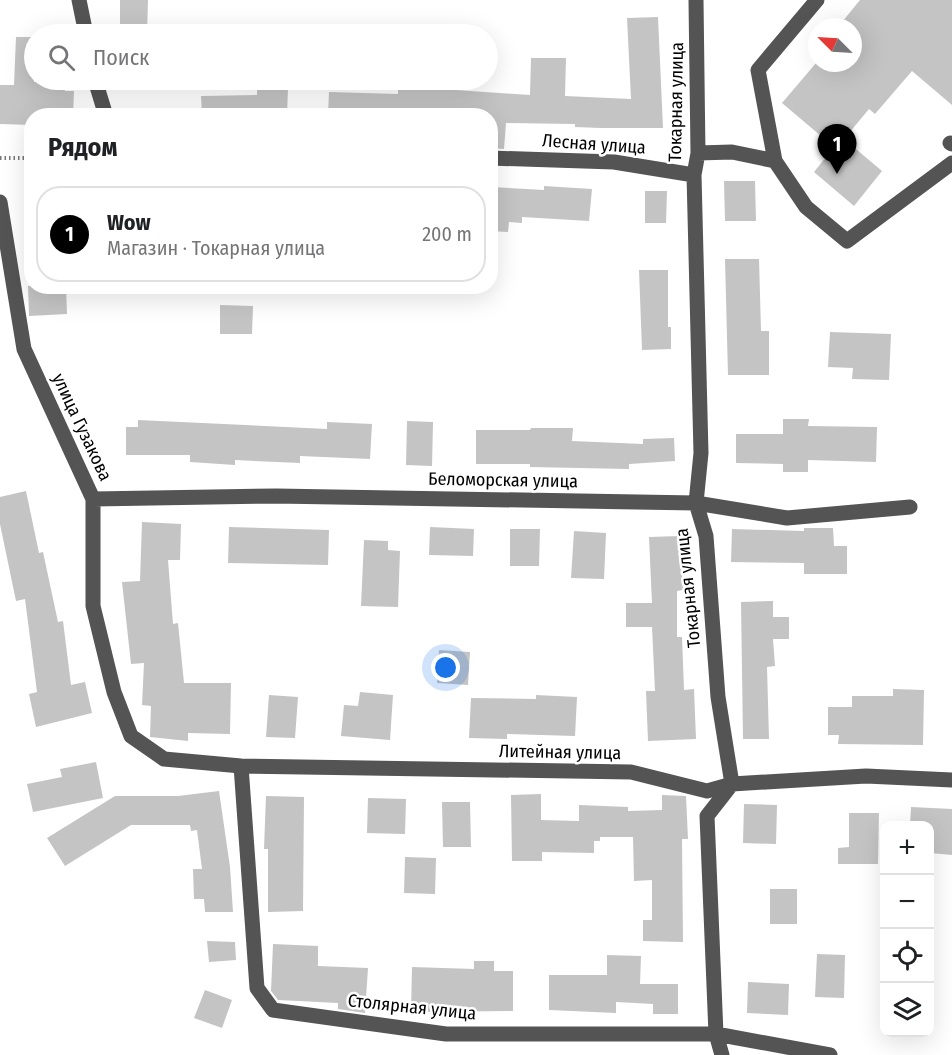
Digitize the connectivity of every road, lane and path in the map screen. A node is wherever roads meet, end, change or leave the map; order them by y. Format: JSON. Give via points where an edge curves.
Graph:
{"nodes":[{"id":1,"x":79,"y":0,"type":"edge"},
{"id":2,"x":696,"y":0,"type":"edge"},
{"id":3,"x":817,"y":0,"type":"edge"},
{"id":4,"x":84,"y":24,"type":"edge"},
{"id":5,"x":98,"y":90,"type":"edge"},
{"id":6,"x":104,"y":108,"type":"edge"},
{"id":7,"x":698,"y":153,"type":"junction"},
{"id":8,"x":0,"y":158,"type":"edge"},
{"id":9,"x":24,"y":158,"type":"edge"},
{"id":10,"x":498,"y":158,"type":"edge"},
{"id":11,"x":775,"y":161,"type":"junction"},
{"id":12,"x":952,"y":163,"type":"edge"},
{"id":13,"x":694,"y":175,"type":"junction"},
{"id":14,"x":0,"y":202,"type":"edge"},
{"id":15,"x":5,"y":273,"type":"edge"},
{"id":16,"x":93,"y":499,"type":"junction"},
{"id":17,"x":696,"y":502,"type":"junction"},
{"id":18,"x":910,"y":507,"type":"dead end"},
{"id":19,"x":164,"y":759,"type":"joint"},
{"id":20,"x":241,"y":766,"type":"junction"},
{"id":21,"x":952,"y":780,"type":"edge"},
{"id":22,"x":732,"y":784,"type":"junction"},
{"id":23,"x":716,"y":1034,"type":"junction"},
{"id":24,"x":722,"y":1055,"type":"edge"},
{"id":25,"x":830,"y":1055,"type":"edge"}],
"edges":[{"from":1,"to":4,"type":"street"},
{"from":2,"to":7,"type":"street","name":"Токарная улица"},
{"from":3,"to":11,"type":"street","via":[[758,70]]},
{"from":5,"to":6,"type":"street"},
{"from":7,"to":11,"type":"street","via":[[732,152]]},
{"from":7,"to":13,"type":"street","name":"Токарная улица"},
{"from":8,"to":9,"type":"path"},
{"from":10,"to":13,"type":"street","name":"Лесная улица","via":[[614,162]]},
{"from":11,"to":12,"type":"street","via":[[806,207],[847,241]]},
{"from":13,"to":17,"type":"street","name":"Токарная улица","via":[[700,453]]},
{"from":14,"to":15,"type":"street","name":"улица Гузакова"},
{"from":15,"to":16,"type":"street","name":"улица Гузакова","via":[[24,349]]},
{"from":16,"to":17,"type":"street","name":"Беломорская улица","via":[[276,496]]},
{"from":16,"to":19,"type":"street","name":"улица Гузакова","via":[[93,606],[114,692],[130,736]]},
{"from":17,"to":18,"type":"street","name":"Беломорская улица","via":[[787,518]]},
{"from":17,"to":22,"type":"street","name":"Токарная улица","via":[[706,536],[718,697]]},
{"from":19,"to":20,"type":"street","name":"Литейная улица"},
{"from":20,"to":22,"type":"street","name":"Литейная улица","via":[[632,772],[707,791]]},
{"from":20,"to":23,"type":"street","name":"Столярная улица","via":[[257,988],[273,1010],[446,1035]]},
{"from":21,"to":22,"type":"street","name":"Литейная улица","via":[[866,776]]},
{"from":22,"to":23,"type":"street","via":[[707,816]]},
{"from":23,"to":24,"type":"street"},
{"from":23,"to":25,"type":"street","name":"Столярная улица"}]}
